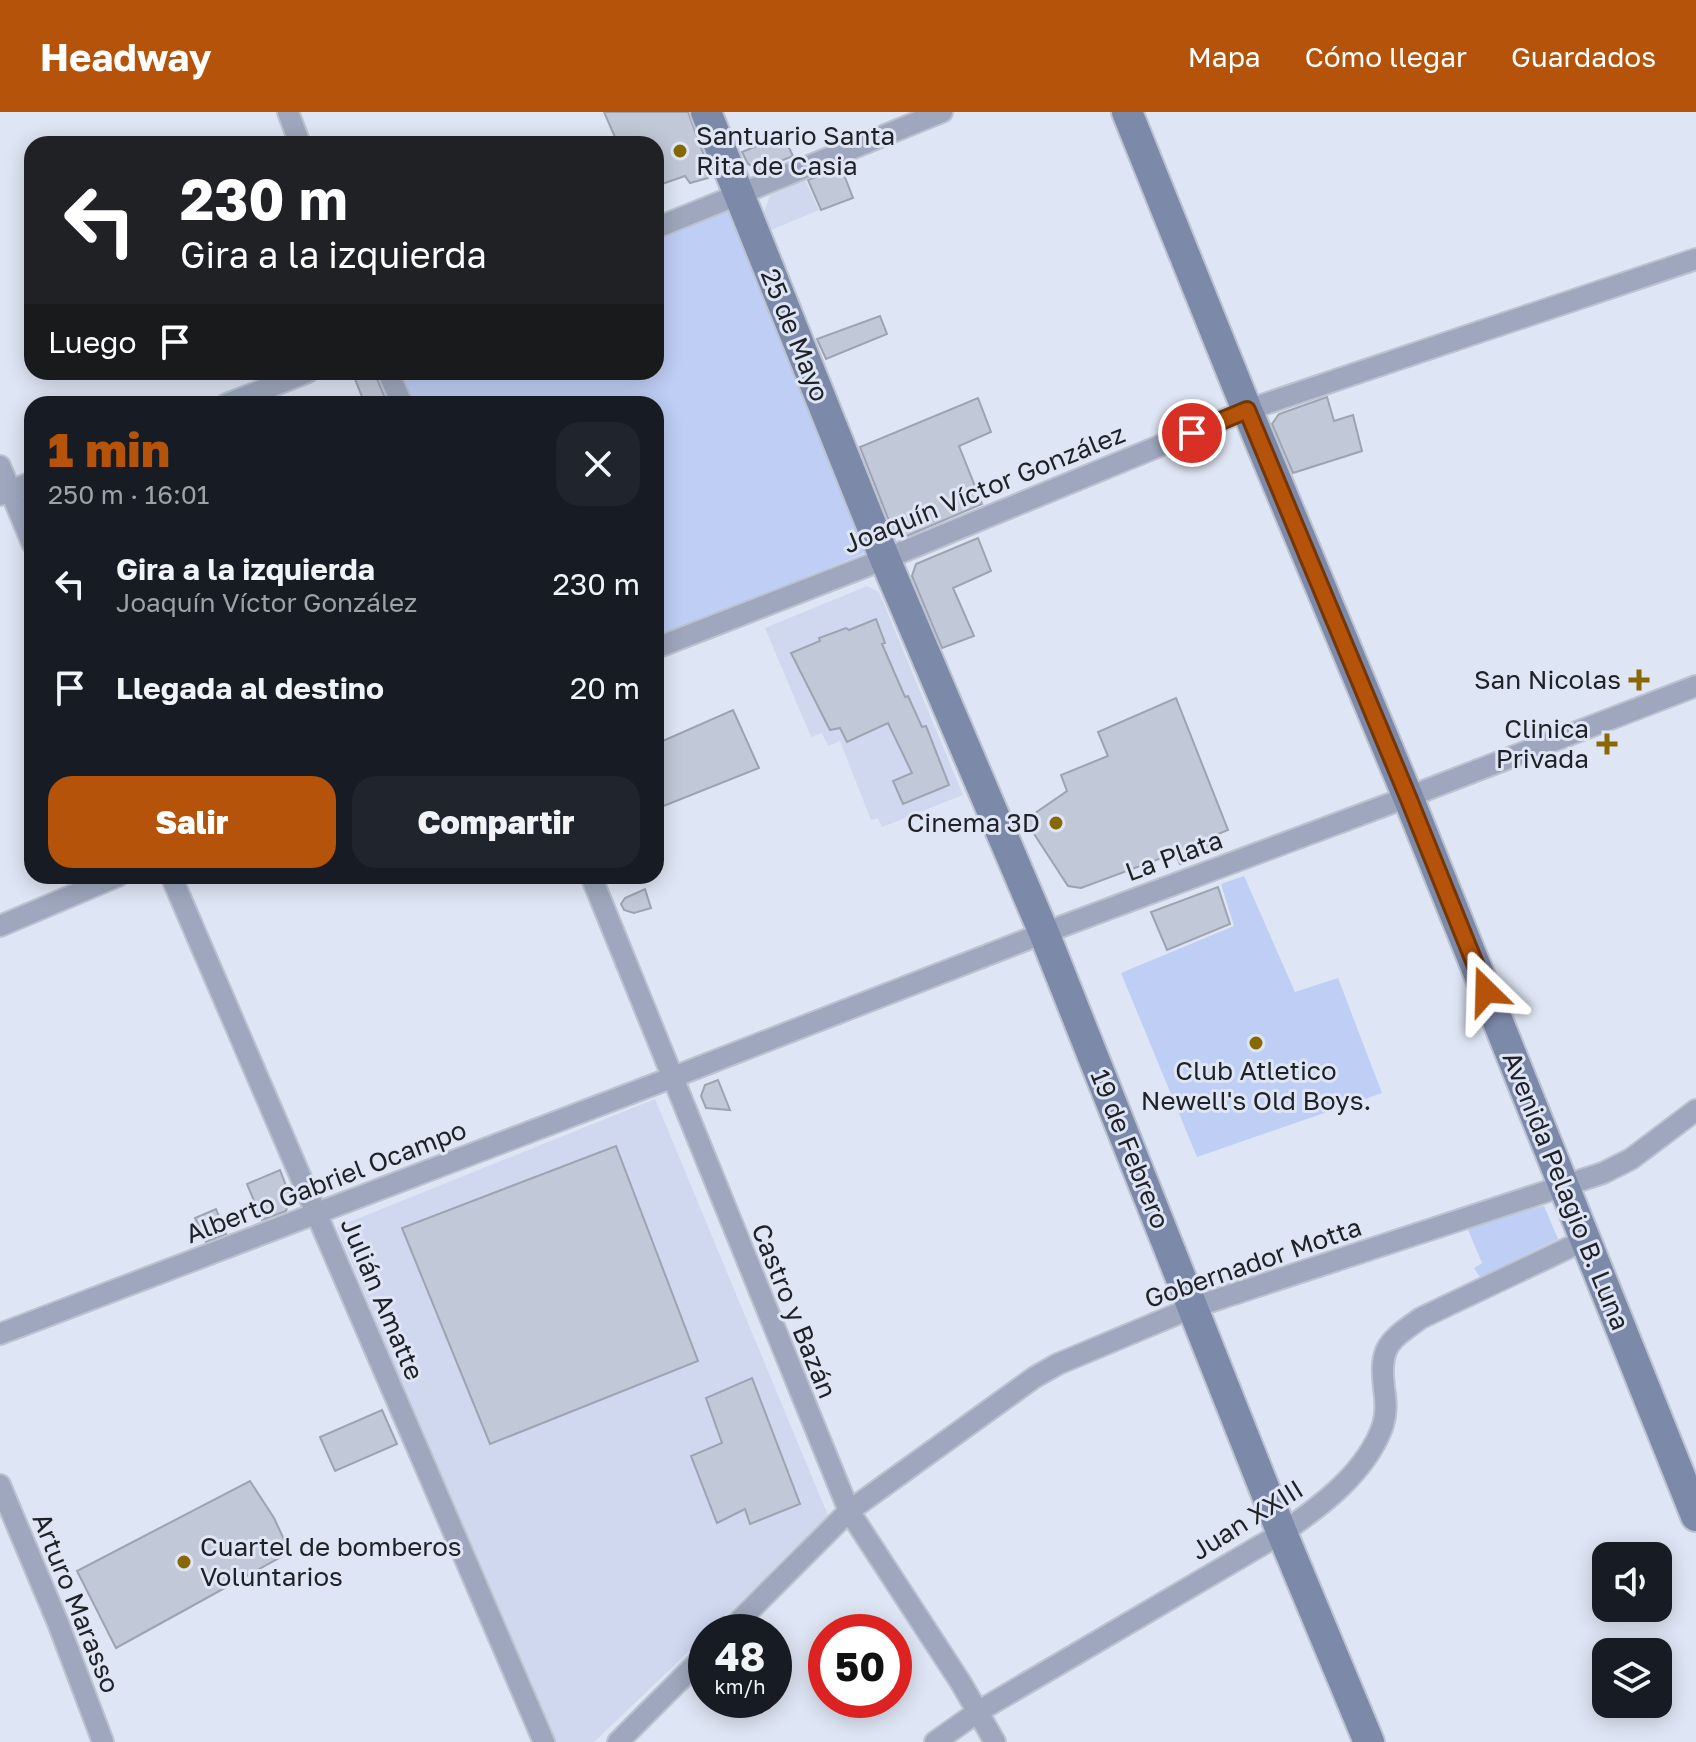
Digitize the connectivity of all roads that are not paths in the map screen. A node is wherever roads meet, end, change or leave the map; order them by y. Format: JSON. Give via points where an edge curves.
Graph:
{"nodes":[{"id":1,"x":288,"y":112,"type":"edge"},
{"id":2,"x":706,"y":112,"type":"edge"},
{"id":3,"x":942,"y":112,"type":"edge"},
{"id":4,"x":1127,"y":112,"type":"edge"},
{"id":5,"x":297,"y":136,"type":"edge"},
{"id":6,"x":738,"y":193,"type":"junction"},
{"id":7,"x":664,"y":225,"type":"edge"},
{"id":8,"x":1696,"y":259,"type":"edge"},
{"id":9,"x":288,"y":380,"type":"edge"},
{"id":10,"x":247,"y":396,"type":"edge"},
{"id":11,"x":1247,"y":410,"type":"junction"},
{"id":12,"x":0,"y":466,"type":"edge"},
{"id":13,"x":24,"y":485,"type":"edge"},
{"id":14,"x":5,"y":493,"type":"edge"},
{"id":15,"x":24,"y":528,"type":"edge"},
{"id":16,"x":885,"y":559,"type":"junction"},
{"id":17,"x":664,"y":645,"type":"edge"},
{"id":18,"x":1696,"y":686,"type":"edge"},
{"id":19,"x":1408,"y":797,"type":"junction"},
{"id":20,"x":99,"y":884,"type":"edge"},
{"id":21,"x":174,"y":884,"type":"edge"},
{"id":22,"x":594,"y":884,"type":"edge"},
{"id":23,"x":0,"y":926,"type":"edge"},
{"id":24,"x":1044,"y":933,"type":"junction"},
{"id":25,"x":671,"y":1078,"type":"junction"},
{"id":26,"x":1696,"y":1110,"type":"edge"},
{"id":27,"x":1564,"y":1186,"type":"junction"},
{"id":28,"x":317,"y":1213,"type":"junction"},
{"id":29,"x":1585,"y":1240,"type":"junction"},
{"id":30,"x":1194,"y":1307,"type":"junction"},
{"id":31,"x":0,"y":1334,"type":"edge"},
{"id":32,"x":0,"y":1485,"type":"edge"},
{"id":33,"x":849,"y":1511,"type":"junction"},
{"id":34,"x":1696,"y":1516,"type":"edge"},
{"id":35,"x":1282,"y":1533,"type":"junction"},
{"id":36,"x":746,"y":1614,"type":"edge"},
{"id":37,"x":688,"y":1672,"type":"edge"},
{"id":38,"x":979,"y":1711,"type":"junction"},
{"id":39,"x":103,"y":1742,"type":"edge"},
{"id":40,"x":544,"y":1742,"type":"edge"},
{"id":41,"x":618,"y":1742,"type":"edge"},
{"id":42,"x":935,"y":1742,"type":"edge"},
{"id":43,"x":995,"y":1742,"type":"edge"},
{"id":44,"x":1369,"y":1742,"type":"edge"}],
"edges":[{"from":1,"to":5,"type":"street"},
{"from":2,"to":6,"type":"main road","name":"25 de Mayo"},
{"from":3,"to":6,"type":"street"},
{"from":4,"to":11,"type":"main road","name":"Avenida Pelagio B. Luna"},
{"from":6,"to":7,"type":"street"},
{"from":6,"to":16,"type":"main road","name":"25 de Mayo"},
{"from":8,"to":11,"type":"street","name":"Joaquín Víctor González"},
{"from":9,"to":10,"type":"street"},
{"from":11,"to":16,"type":"street","name":"Joaquín Víctor González"},
{"from":11,"to":19,"type":"main road","name":"Avenida Pelagio B. Luna"},
{"from":12,"to":14,"type":"street"},
{"from":13,"to":14,"type":"street"},
{"from":14,"to":15,"type":"street"},
{"from":16,"to":17,"type":"street","name":"Joaquín Víctor González"},
{"from":16,"to":24,"type":"main road","name":"19 de Febrero"},
{"from":18,"to":19,"type":"street","name":"La Plata"},
{"from":19,"to":24,"type":"street","name":"La Plata"},
{"from":19,"to":27,"type":"main road","name":"Avenida Pelagio B. Luna"},
{"from":20,"to":23,"type":"street"},
{"from":21,"to":28,"type":"street","name":"Julián Amatte"},
{"from":22,"to":25,"type":"street","name":"Castro y Bazán"},
{"from":24,"to":25,"type":"street","name":"La Plata"},
{"from":24,"to":30,"type":"main road","name":"19 de Febrero"},
{"from":25,"to":28,"type":"street","name":"Alberto Gabriel Ocampo"},
{"from":25,"to":33,"type":"street","name":"Castro y Bazán"},
{"from":26,"to":27,"type":"street","name":"Gobernador Motta","via":[[1631,1159]]},
{"from":27,"to":29,"type":"main road","name":"Avenida Pelagio B. Luna"},
{"from":27,"to":30,"type":"street","name":"Gobernador Motta"},
{"from":28,"to":31,"type":"street","name":"Alberto Gabriel Ocampo"},
{"from":28,"to":40,"type":"street","name":"Julián Amatte"},
{"from":29,"to":34,"type":"main road","name":"Avenida Pelagio B. Luna"},
{"from":29,"to":35,"type":"street","name":"Juan XXIII","via":[[1421,1318],[1389,1344],[1381,1361],[1386,1407],[1377,1439],[1318,1508]]},
{"from":30,"to":33,"type":"street","name":"Gobernador Motta","via":[[1035,1377]]},
{"from":30,"to":35,"type":"main road","name":"19 de Febrero"},
{"from":32,"to":39,"type":"street","name":"Arturo Marasso"},
{"from":33,"to":36,"type":"street","name":"Gobernador Motta"},
{"from":33,"to":38,"type":"street","name":"Castro y Bazán"},
{"from":35,"to":38,"type":"street","name":"Juan XXIII"},
{"from":35,"to":44,"type":"main road","name":"19 de Febrero"},
{"from":37,"to":41,"type":"street"},
{"from":38,"to":42,"type":"street","name":"Juan XXIII"},
{"from":38,"to":43,"type":"street","name":"Castro y Bazán"}]}
